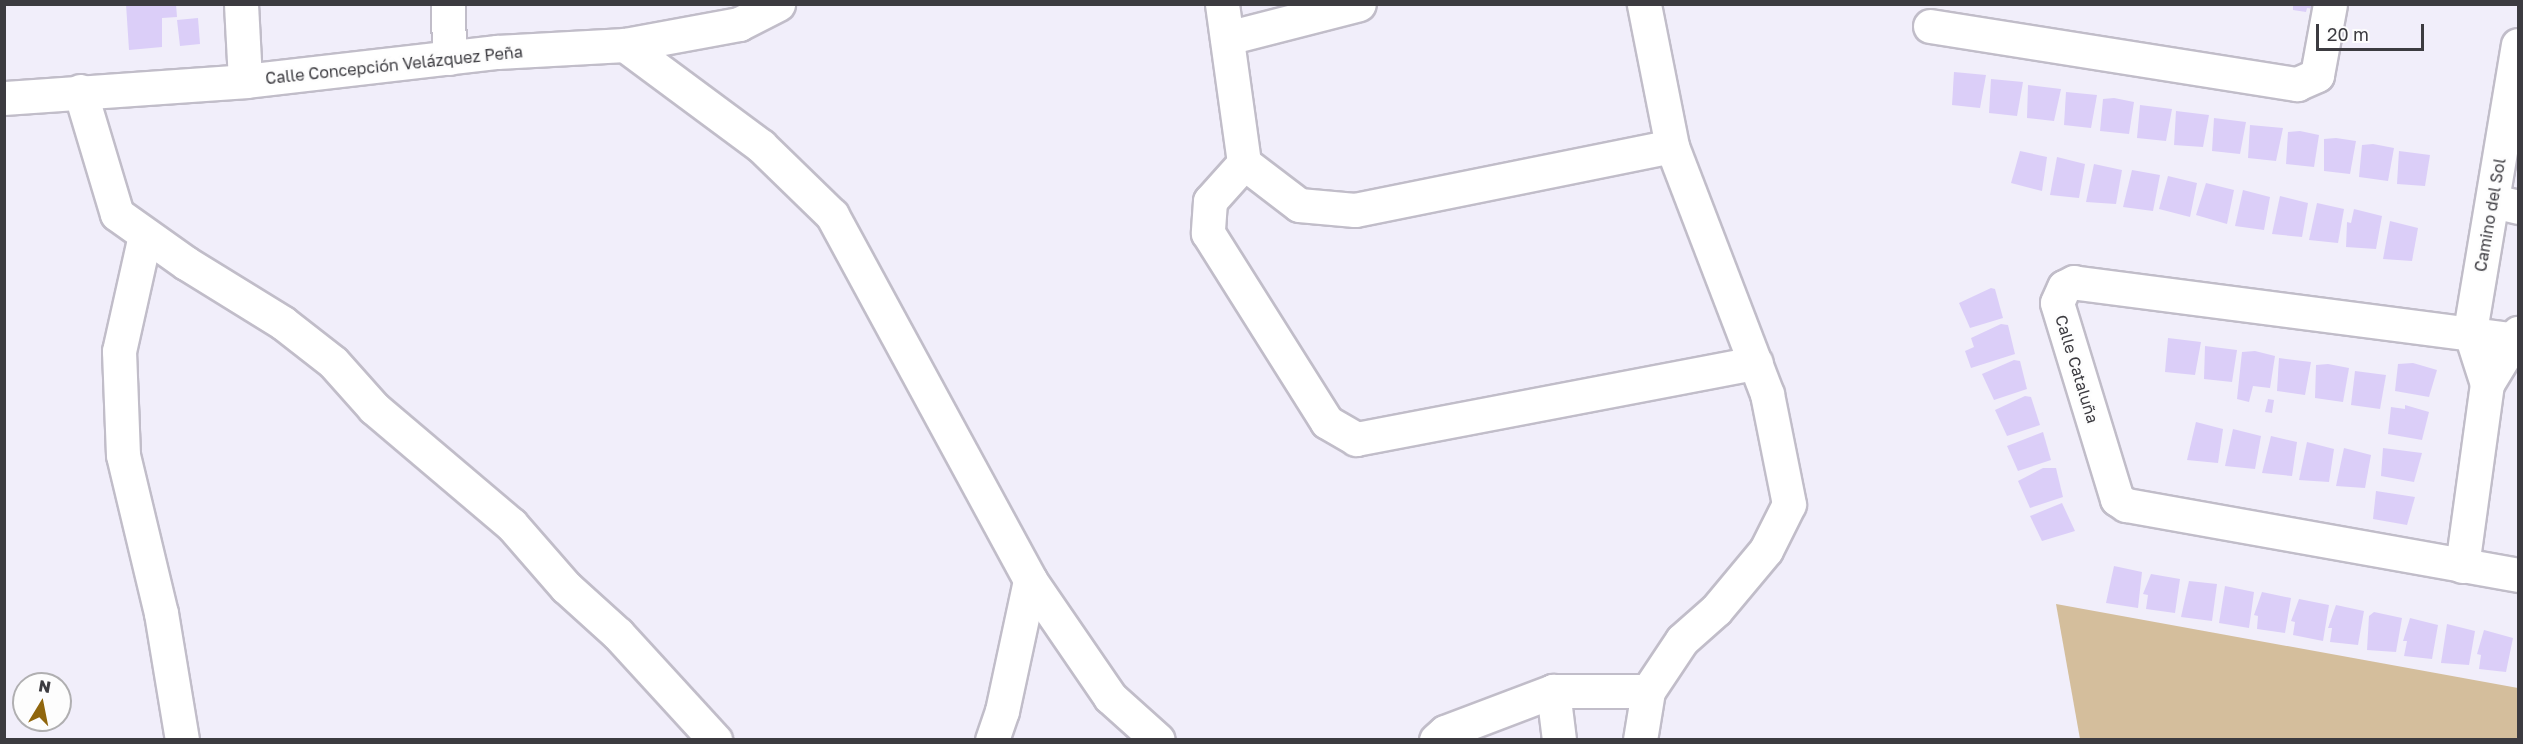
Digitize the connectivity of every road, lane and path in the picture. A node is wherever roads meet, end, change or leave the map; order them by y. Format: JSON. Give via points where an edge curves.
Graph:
{"nodes":[{"id":1,"x":241,"y":4,"type":"edge"},
{"id":2,"x":448,"y":4,"type":"edge"},
{"id":3,"x":1222,"y":4,"type":"edge"},
{"id":4,"x":1359,"y":4,"type":"edge"},
{"id":5,"x":1644,"y":4,"type":"edge"},
{"id":6,"x":2330,"y":4,"type":"edge"},
{"id":7,"x":778,"y":5,"type":"edge"},
{"id":8,"x":1930,"y":26,"type":"dead end"},
{"id":9,"x":1227,"y":38,"type":"junction"},
{"id":10,"x":626,"y":45,"type":"junction"},
{"id":11,"x":2518,"y":45,"type":"edge"},
{"id":12,"x":449,"y":58,"type":"junction"},
{"id":13,"x":245,"y":81,"type":"junction"},
{"id":14,"x":80,"y":91,"type":"junction"},
{"id":15,"x":4,"y":98,"type":"edge"},
{"id":16,"x":2515,"y":98,"type":"edge"},
{"id":17,"x":1672,"y":146,"type":"junction"},
{"id":18,"x":1244,"y":163,"type":"junction"},
{"id":19,"x":2506,"y":204,"type":"edge"},
{"id":20,"x":145,"y":236,"type":"junction"},
{"id":21,"x":2470,"y":331,"type":"junction"},
{"id":22,"x":2518,"y":337,"type":"edge"},
{"id":23,"x":1756,"y":363,"type":"junction"},
{"id":24,"x":2487,"y":384,"type":"junction"},
{"id":25,"x":2462,"y":566,"type":"junction"},
{"id":26,"x":2518,"y":575,"type":"edge"},
{"id":27,"x":1030,"y":580,"type":"junction"},
{"id":28,"x":1553,"y":691,"type":"junction"},
{"id":29,"x":1648,"y":691,"type":"junction"},
{"id":30,"x":182,"y":740,"type":"edge"},
{"id":31,"x":715,"y":740,"type":"edge"},
{"id":32,"x":992,"y":740,"type":"edge"},
{"id":33,"x":1158,"y":740,"type":"edge"},
{"id":34,"x":1436,"y":740,"type":"edge"},
{"id":35,"x":1559,"y":740,"type":"edge"},
{"id":36,"x":1640,"y":740,"type":"edge"}],
"edges":[{"from":1,"to":13,"type":"street"},
{"from":2,"to":12,"type":"street"},
{"from":3,"to":9,"type":"street"},
{"from":4,"to":9,"type":"street"},
{"from":5,"to":17,"type":"street"},
{"from":6,"to":8,"type":"street","via":[[2317,75],[2297,84]]},
{"from":7,"to":10,"type":"street","name":"Calle Concepción Velázquez Peña","via":[[739,24]]},
{"from":9,"to":18,"type":"street"},
{"from":10,"to":12,"type":"street","name":"Calle Concepción Velázquez Peña"},
{"from":10,"to":27,"type":"street","via":[[761,146],[832,215]]},
{"from":11,"to":16,"type":"street","name":"Camino del Sol"},
{"from":12,"to":13,"type":"street","name":"Calle Concepción Velázquez Peña"},
{"from":13,"to":14,"type":"street","name":"Calle Concepción Velázquez Peña"},
{"from":14,"to":15,"type":"street","name":"Calle Concepción Velázquez Peña"},
{"from":14,"to":20,"type":"street","via":[[117,214]]},
{"from":16,"to":19,"type":"street","name":"Camino del Sol"},
{"from":17,"to":18,"type":"street","via":[[1354,210],[1299,205]]},
{"from":17,"to":23,"type":"street"},
{"from":18,"to":23,"type":"street","via":[[1210,201],[1208,233],[1327,422],[1356,439]]},
{"from":19,"to":21,"type":"street","name":"Camino del Sol"},
{"from":20,"to":30,"type":"street","via":[[119,351],[123,455],[161,613]]},
{"from":20,"to":31,"type":"street","via":[[284,323],[333,362],[374,408],[511,524],[566,587],[618,634]]},
{"from":21,"to":22,"type":"street","name":"Calle Cataluña"},
{"from":21,"to":24,"type":"street","name":"Camino del Sol"},
{"from":21,"to":25,"type":"street","name":"Calle Cataluña","via":[[2074,282],[2064,287],[2057,303],[2117,499],[2126,505]]},
{"from":22,"to":24,"type":"street","name":"Camino del Sol"},
{"from":23,"to":29,"type":"street","via":[[1789,504],[1766,550],[1716,610],[1682,640]]},
{"from":24,"to":25,"type":"street","name":"Camino del Sol"},
{"from":25,"to":26,"type":"street","name":"Calle Cataluña"},
{"from":27,"to":32,"type":"street","via":[[1002,711]]},
{"from":27,"to":33,"type":"street","via":[[1110,697]]},
{"from":28,"to":29,"type":"street"},
{"from":28,"to":34,"type":"street","via":[[1445,732]]},
{"from":28,"to":35,"type":"street"},
{"from":29,"to":36,"type":"street"}]}
